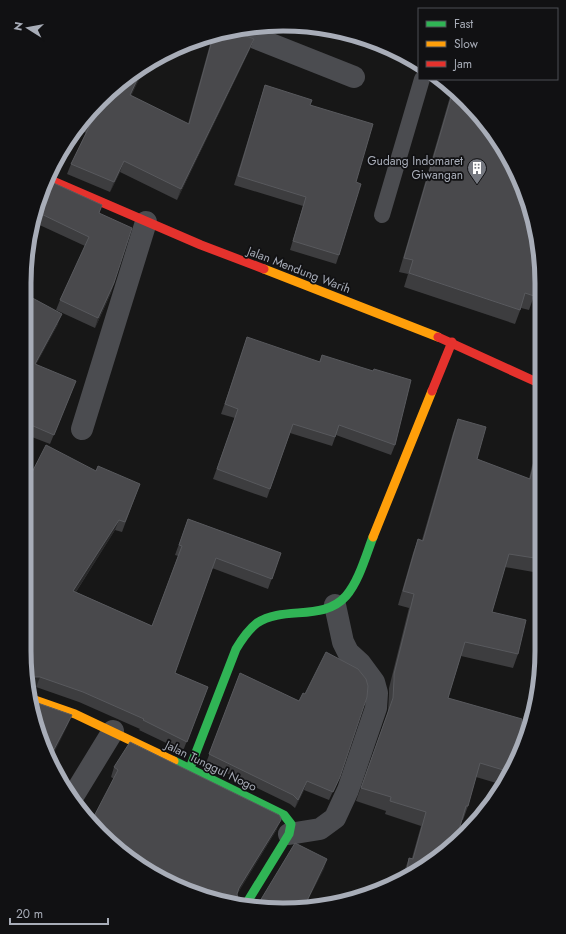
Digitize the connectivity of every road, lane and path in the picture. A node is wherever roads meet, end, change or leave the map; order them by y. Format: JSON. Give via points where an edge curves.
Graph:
{"nodes":[{"id":1,"x":245,"y":34,"type":"edge"},
{"id":2,"x":354,"y":77,"type":"dead end"},
{"id":3,"x":422,"y":80,"type":"edge"},
{"id":4,"x":53,"y":180,"type":"edge"},
{"id":5,"x":382,"y":215,"type":"dead end"},
{"id":6,"x":146,"y":222,"type":"junction"},
{"id":7,"x":452,"y":342,"type":"junction"},
{"id":8,"x":535,"y":381,"type":"edge"},
{"id":9,"x":82,"y":429,"type":"dead end"},
{"id":10,"x":334,"y":605,"type":"junction"},
{"id":11,"x":36,"y":700,"type":"edge"},
{"id":12,"x":113,"y":731,"type":"junction"},
{"id":13,"x":190,"y":768,"type":"junction"},
{"id":14,"x":75,"y":793,"type":"edge"},
{"id":15,"x":289,"y":834,"type":"junction"},
{"id":16,"x":248,"y":901,"type":"edge"}],
"edges":[{"from":1,"to":2,"type":"street"},
{"from":3,"to":5,"type":"lane"},
{"from":4,"to":6,"type":"street","name":"Jalan Mendung Warih"},
{"from":6,"to":7,"type":"street","name":"Jalan Mendung Warih"},
{"from":6,"to":9,"type":"street"},
{"from":7,"to":8,"type":"street","name":"Jalan Mendung Warih"},
{"from":7,"to":10,"type":"street","via":[[354,584],[345,598]]},
{"from":10,"to":13,"type":"street","via":[[318,611],[273,616],[259,622],[245,635],[236,649]]},
{"from":10,"to":15,"type":"street","via":[[348,652],[374,682],[376,708],[348,790],[335,818],[320,829]]},
{"from":11,"to":12,"type":"street","name":"Jalan Tunggul Nogo"},
{"from":12,"to":13,"type":"street","name":"Jalan Tunggul Nogo"},
{"from":12,"to":14,"type":"street"},
{"from":13,"to":15,"type":"street","name":"Jalan Tunggul Nogo","via":[[284,815],[291,824]]},
{"from":15,"to":16,"type":"street"}]}
